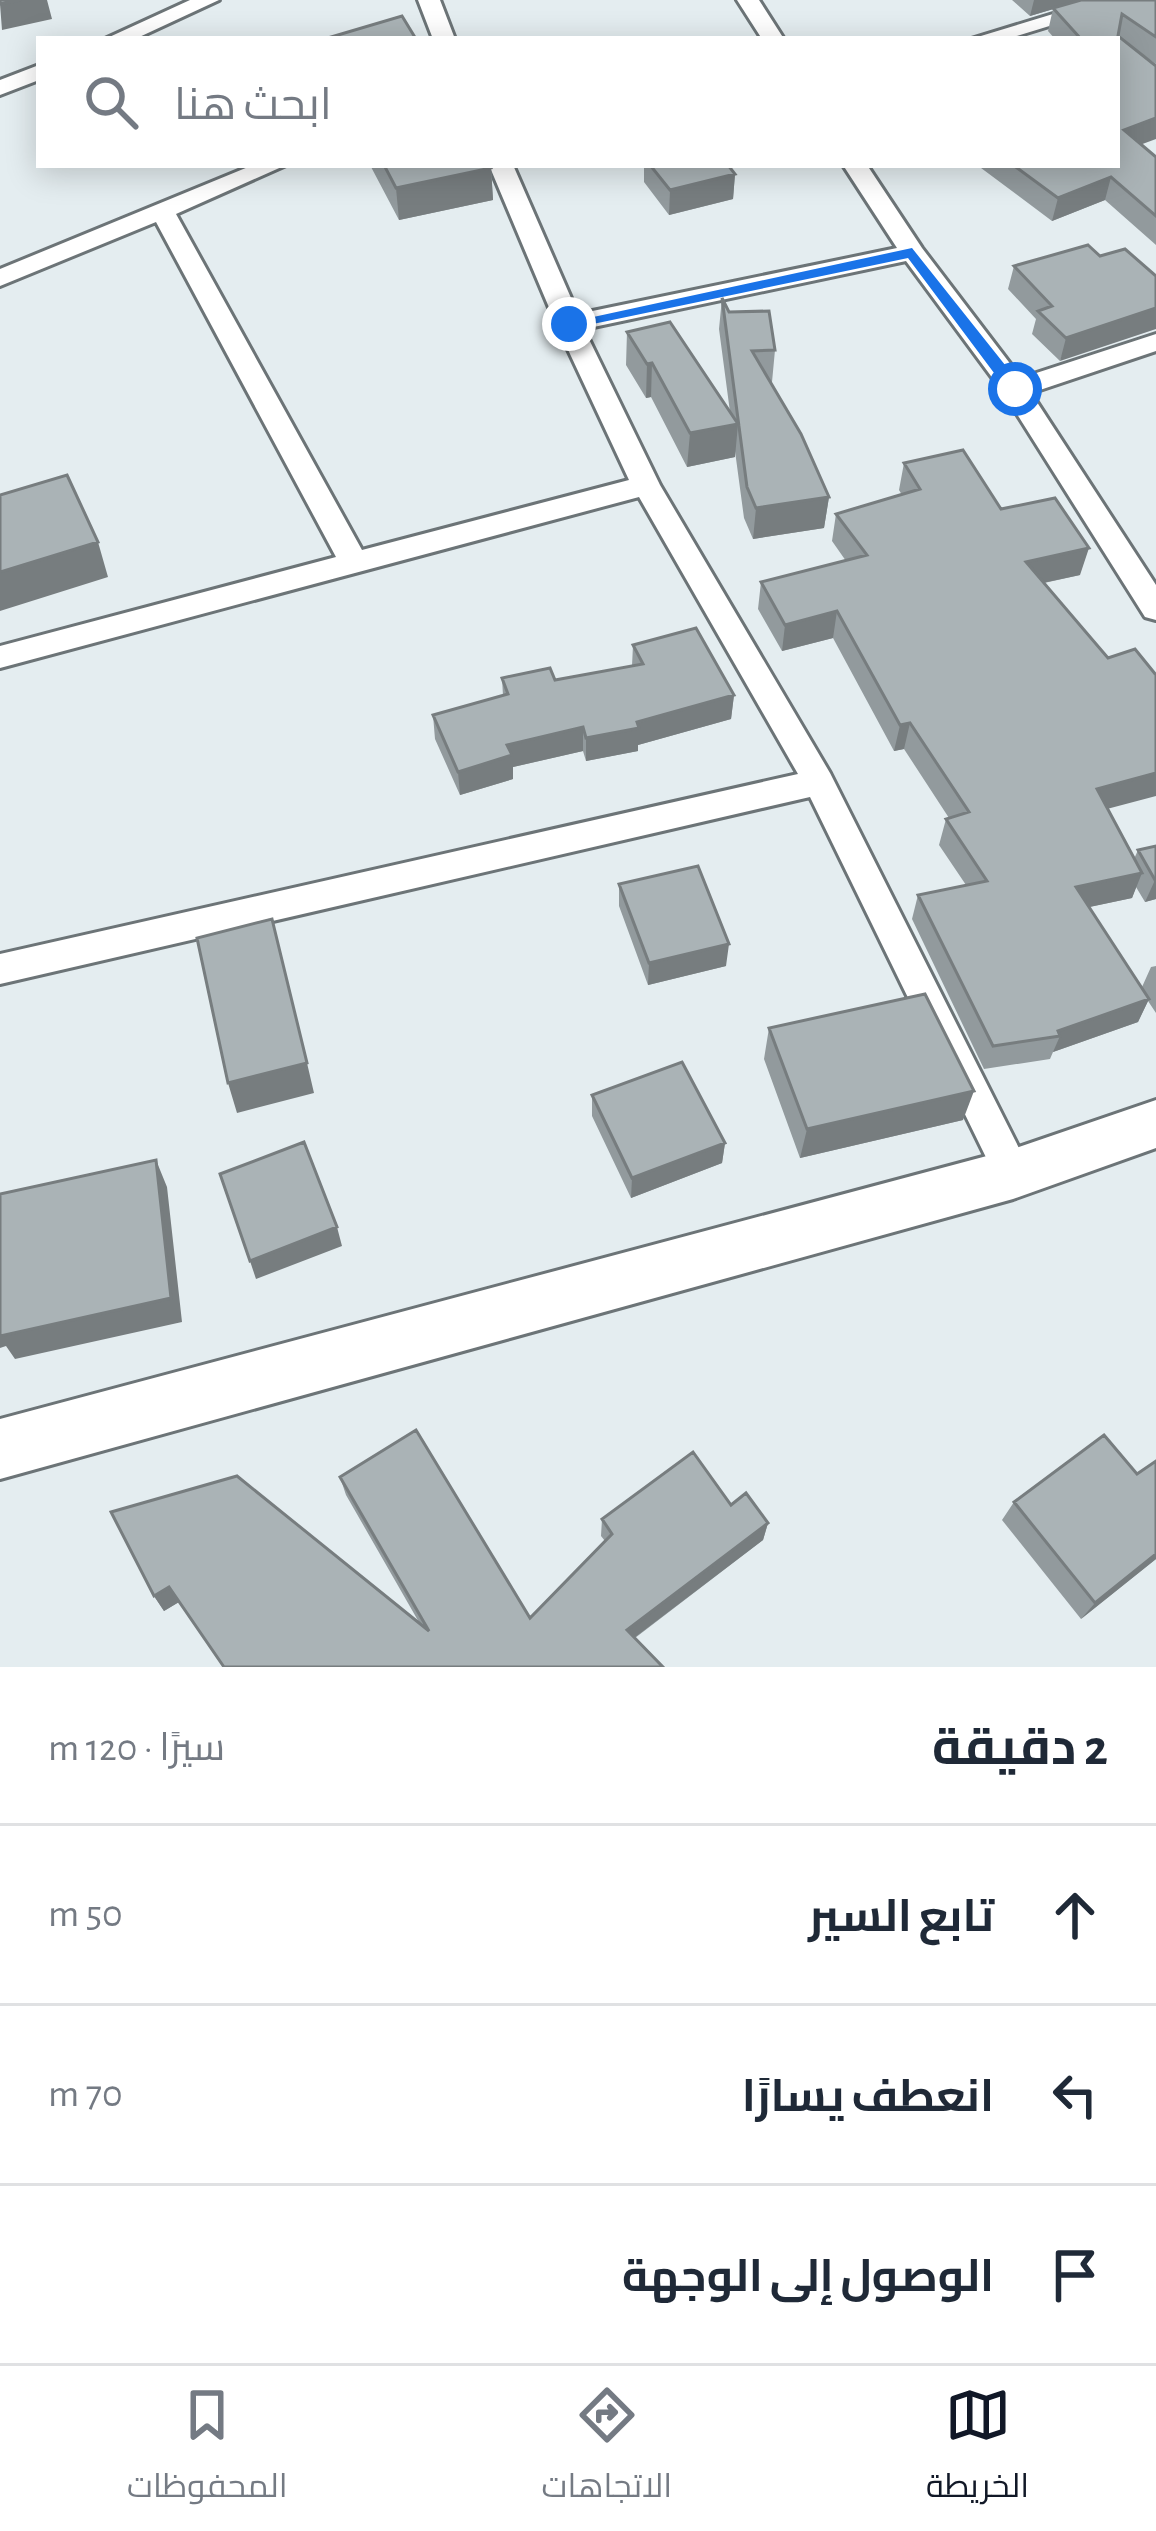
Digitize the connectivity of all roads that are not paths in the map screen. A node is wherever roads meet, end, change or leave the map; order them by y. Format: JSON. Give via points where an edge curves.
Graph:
{"nodes":[{"id":1,"x":208,"y":0,"type":"edge"},
{"id":2,"x":429,"y":0,"type":"edge"},
{"id":3,"x":748,"y":0,"type":"edge"},
{"id":4,"x":1123,"y":0,"type":"edge"},
{"id":5,"x":123,"y":36,"type":"edge"},
{"id":6,"x":443,"y":36,"type":"edge"},
{"id":7,"x":771,"y":36,"type":"edge"},
{"id":8,"x":998,"y":36,"type":"edge"},
{"id":9,"x":36,"y":73,"type":"edge"},
{"id":10,"x":0,"y":88,"type":"edge"},
{"id":11,"x":267,"y":168,"type":"edge"},
{"id":12,"x":502,"y":168,"type":"edge"},
{"id":13,"x":857,"y":168,"type":"edge"},
{"id":14,"x":163,"y":212,"type":"junction"},
{"id":15,"x":912,"y":252,"type":"junction"},
{"id":16,"x":0,"y":278,"type":"edge"},
{"id":17,"x":569,"y":324,"type":"junction"},
{"id":18,"x":1156,"y":342,"type":"edge"},
{"id":19,"x":1015,"y":389,"type":"junction"},
{"id":20,"x":646,"y":485,"type":"junction"},
{"id":21,"x":354,"y":563,"type":"junction"},
{"id":22,"x":1156,"y":609,"type":"edge"},
{"id":23,"x":0,"y":657,"type":"edge"},
{"id":24,"x":819,"y":782,"type":"junction"},
{"id":25,"x":0,"y":969,"type":"edge"},
{"id":26,"x":1156,"y":1124,"type":"edge"},
{"id":27,"x":1013,"y":1174,"type":"junction"},
{"id":28,"x":0,"y":1449,"type":"edge"}],
"edges":[{"from":1,"to":5,"type":"street"},
{"from":2,"to":6,"type":"street"},
{"from":3,"to":7,"type":"street"},
{"from":4,"to":8,"type":"street","via":[[1083,20]]},
{"from":9,"to":10,"type":"street"},
{"from":11,"to":14,"type":"street"},
{"from":12,"to":17,"type":"street"},
{"from":13,"to":15,"type":"street"},
{"from":14,"to":16,"type":"street"},
{"from":14,"to":21,"type":"street"},
{"from":15,"to":17,"type":"street"},
{"from":15,"to":19,"type":"street"},
{"from":17,"to":20,"type":"street"},
{"from":18,"to":19,"type":"street"},
{"from":19,"to":22,"type":"street"},
{"from":20,"to":21,"type":"street"},
{"from":20,"to":24,"type":"street"},
{"from":21,"to":23,"type":"street"},
{"from":24,"to":25,"type":"street"},
{"from":24,"to":27,"type":"street"},
{"from":26,"to":27,"type":"street"},
{"from":27,"to":28,"type":"street"}]}
